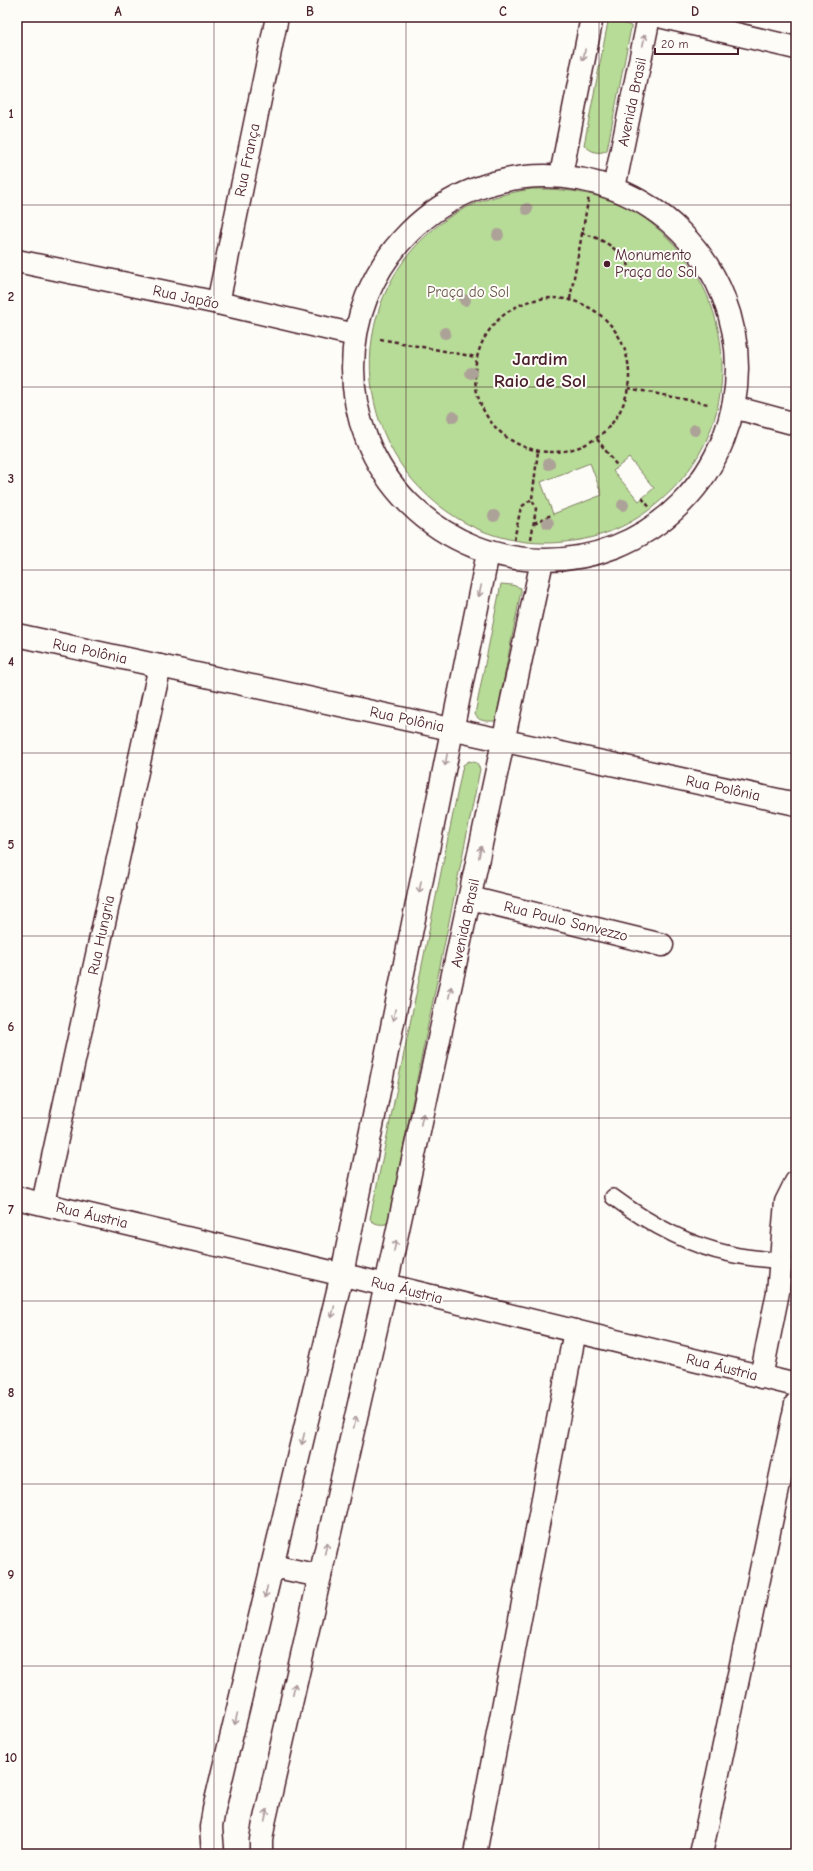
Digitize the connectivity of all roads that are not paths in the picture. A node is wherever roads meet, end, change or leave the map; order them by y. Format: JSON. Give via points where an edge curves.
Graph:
{"nodes":[{"id":1,"x":277,"y":17,"type":"edge"},
{"id":2,"x":592,"y":17,"type":"edge"},
{"id":3,"x":649,"y":17,"type":"edge"},
{"id":4,"x":663,"y":17,"type":"edge"},
{"id":5,"x":796,"y":48,"type":"edge"},
{"id":6,"x":561,"y":175,"type":"junction"},
{"id":7,"x":614,"y":188,"type":"junction"},
{"id":8,"x":17,"y":261,"type":"edge"},
{"id":9,"x":218,"y":303,"type":"junction"},
{"id":10,"x":355,"y":335,"type":"junction"},
{"id":11,"x":733,"y":407,"type":"junction"},
{"id":12,"x":796,"y":424,"type":"edge"},
{"id":13,"x":488,"y":553,"type":"junction"},
{"id":14,"x":542,"y":561,"type":"junction"},
{"id":15,"x":17,"y":635,"type":"edge"},
{"id":16,"x":160,"y":666,"type":"junction"},
{"id":17,"x":452,"y":729,"type":"junction"},
{"id":18,"x":504,"y":741,"type":"junction"},
{"id":19,"x":796,"y":804,"type":"edge"},
{"id":20,"x":470,"y":898,"type":"junction"},
{"id":21,"x":662,"y":945,"type":"dead end"},
{"id":22,"x":796,"y":1182,"type":"edge"},
{"id":23,"x":613,"y":1197,"type":"dead end"},
{"id":24,"x":17,"y":1198,"type":"edge"},
{"id":25,"x":43,"y":1204,"type":"junction"},
{"id":26,"x":781,"y":1262,"type":"junction"},
{"id":27,"x":342,"y":1274,"type":"junction"},
{"id":28,"x":386,"y":1284,"type":"junction"},
{"id":29,"x":575,"y":1331,"type":"junction"},
{"id":30,"x":762,"y":1377,"type":"junction"},
{"id":31,"x":796,"y":1385,"type":"edge"},
{"id":32,"x":796,"y":1404,"type":"edge"},
{"id":33,"x":272,"y":1566,"type":"junction"},
{"id":34,"x":320,"y":1576,"type":"junction"},
{"id":35,"x":213,"y":1854,"type":"edge"},
{"id":36,"x":261,"y":1854,"type":"edge"},
{"id":37,"x":475,"y":1854,"type":"edge"},
{"id":38,"x":701,"y":1854,"type":"edge"}],
"edges":[{"from":1,"to":9,"type":"street","name":"Rua França"},
{"from":2,"to":6,"type":"street","one_way":true},
{"from":7,"to":3,"type":"street","name":"Avenida Brasil","one_way":true},
{"from":4,"to":5,"type":"street"},
{"from":6,"to":7,"type":"street"},
{"from":6,"to":10,"type":"street","via":[[520,176],[480,186],[438,207],[411,228],[385,259],[366,295]]},
{"from":7,"to":11,"type":"street","via":[[649,205],[679,230],[704,259],[722,294],[734,330],[737,369]]},
{"from":8,"to":9,"type":"street","name":"Rua Japão"},
{"from":9,"to":10,"type":"street","name":"Rua Japão"},
{"from":10,"to":13,"type":"street","via":[[352,381],[361,427],[381,469],[409,505],[434,525],[446,534]]},
{"from":11,"to":12,"type":"street"},
{"from":11,"to":14,"type":"street","via":[[720,449],[696,488],[665,519],[628,543],[604,552],[586,557]]},
{"from":13,"to":14,"type":"street"},
{"from":13,"to":17,"type":"street","one_way":true},
{"from":14,"to":18,"type":"street","name":"Avenida Brasil"},
{"from":15,"to":16,"type":"street","name":"Rua Polônia"},
{"from":16,"to":17,"type":"street","name":"Rua Polônia"},
{"from":16,"to":25,"type":"street","name":"Rua Hungria"},
{"from":17,"to":18,"type":"street","name":"Rua Polônia"},
{"from":17,"to":27,"type":"street","one_way":true},
{"from":18,"to":19,"type":"street","name":"Rua Polônia"},
{"from":20,"to":18,"type":"street","name":"Avenida Brasil","one_way":true},
{"from":20,"to":21,"type":"street","name":"Rua Paulo Sanvezzo"},
{"from":28,"to":20,"type":"street","name":"Avenida Brasil","one_way":true},
{"from":22,"to":26,"type":"street","via":[[786,1202]]},
{"from":23,"to":26,"type":"lane","via":[[652,1224],[701,1246],[730,1254]]},
{"from":24,"to":25,"type":"street","name":"Rua Áustria"},
{"from":25,"to":27,"type":"street","name":"Rua Áustria"},
{"from":26,"to":30,"type":"street"},
{"from":27,"to":28,"type":"street","name":"Rua Áustria"},
{"from":27,"to":33,"type":"street","one_way":true},
{"from":28,"to":29,"type":"street","name":"Rua Áustria"},
{"from":34,"to":28,"type":"street","name":"Avenida Brasil","one_way":true},
{"from":29,"to":30,"type":"street","name":"Rua Áustria"},
{"from":29,"to":37,"type":"street"},
{"from":30,"to":31,"type":"street","name":"Rua Áustria"},
{"from":32,"to":38,"type":"street"},
{"from":33,"to":34,"type":"street"},
{"from":33,"to":35,"type":"street","one_way":true,"via":[[214,1809]]},
{"from":36,"to":34,"type":"street","name":"Avenida Brasil","one_way":true,"via":[[264,1823]]}]}
